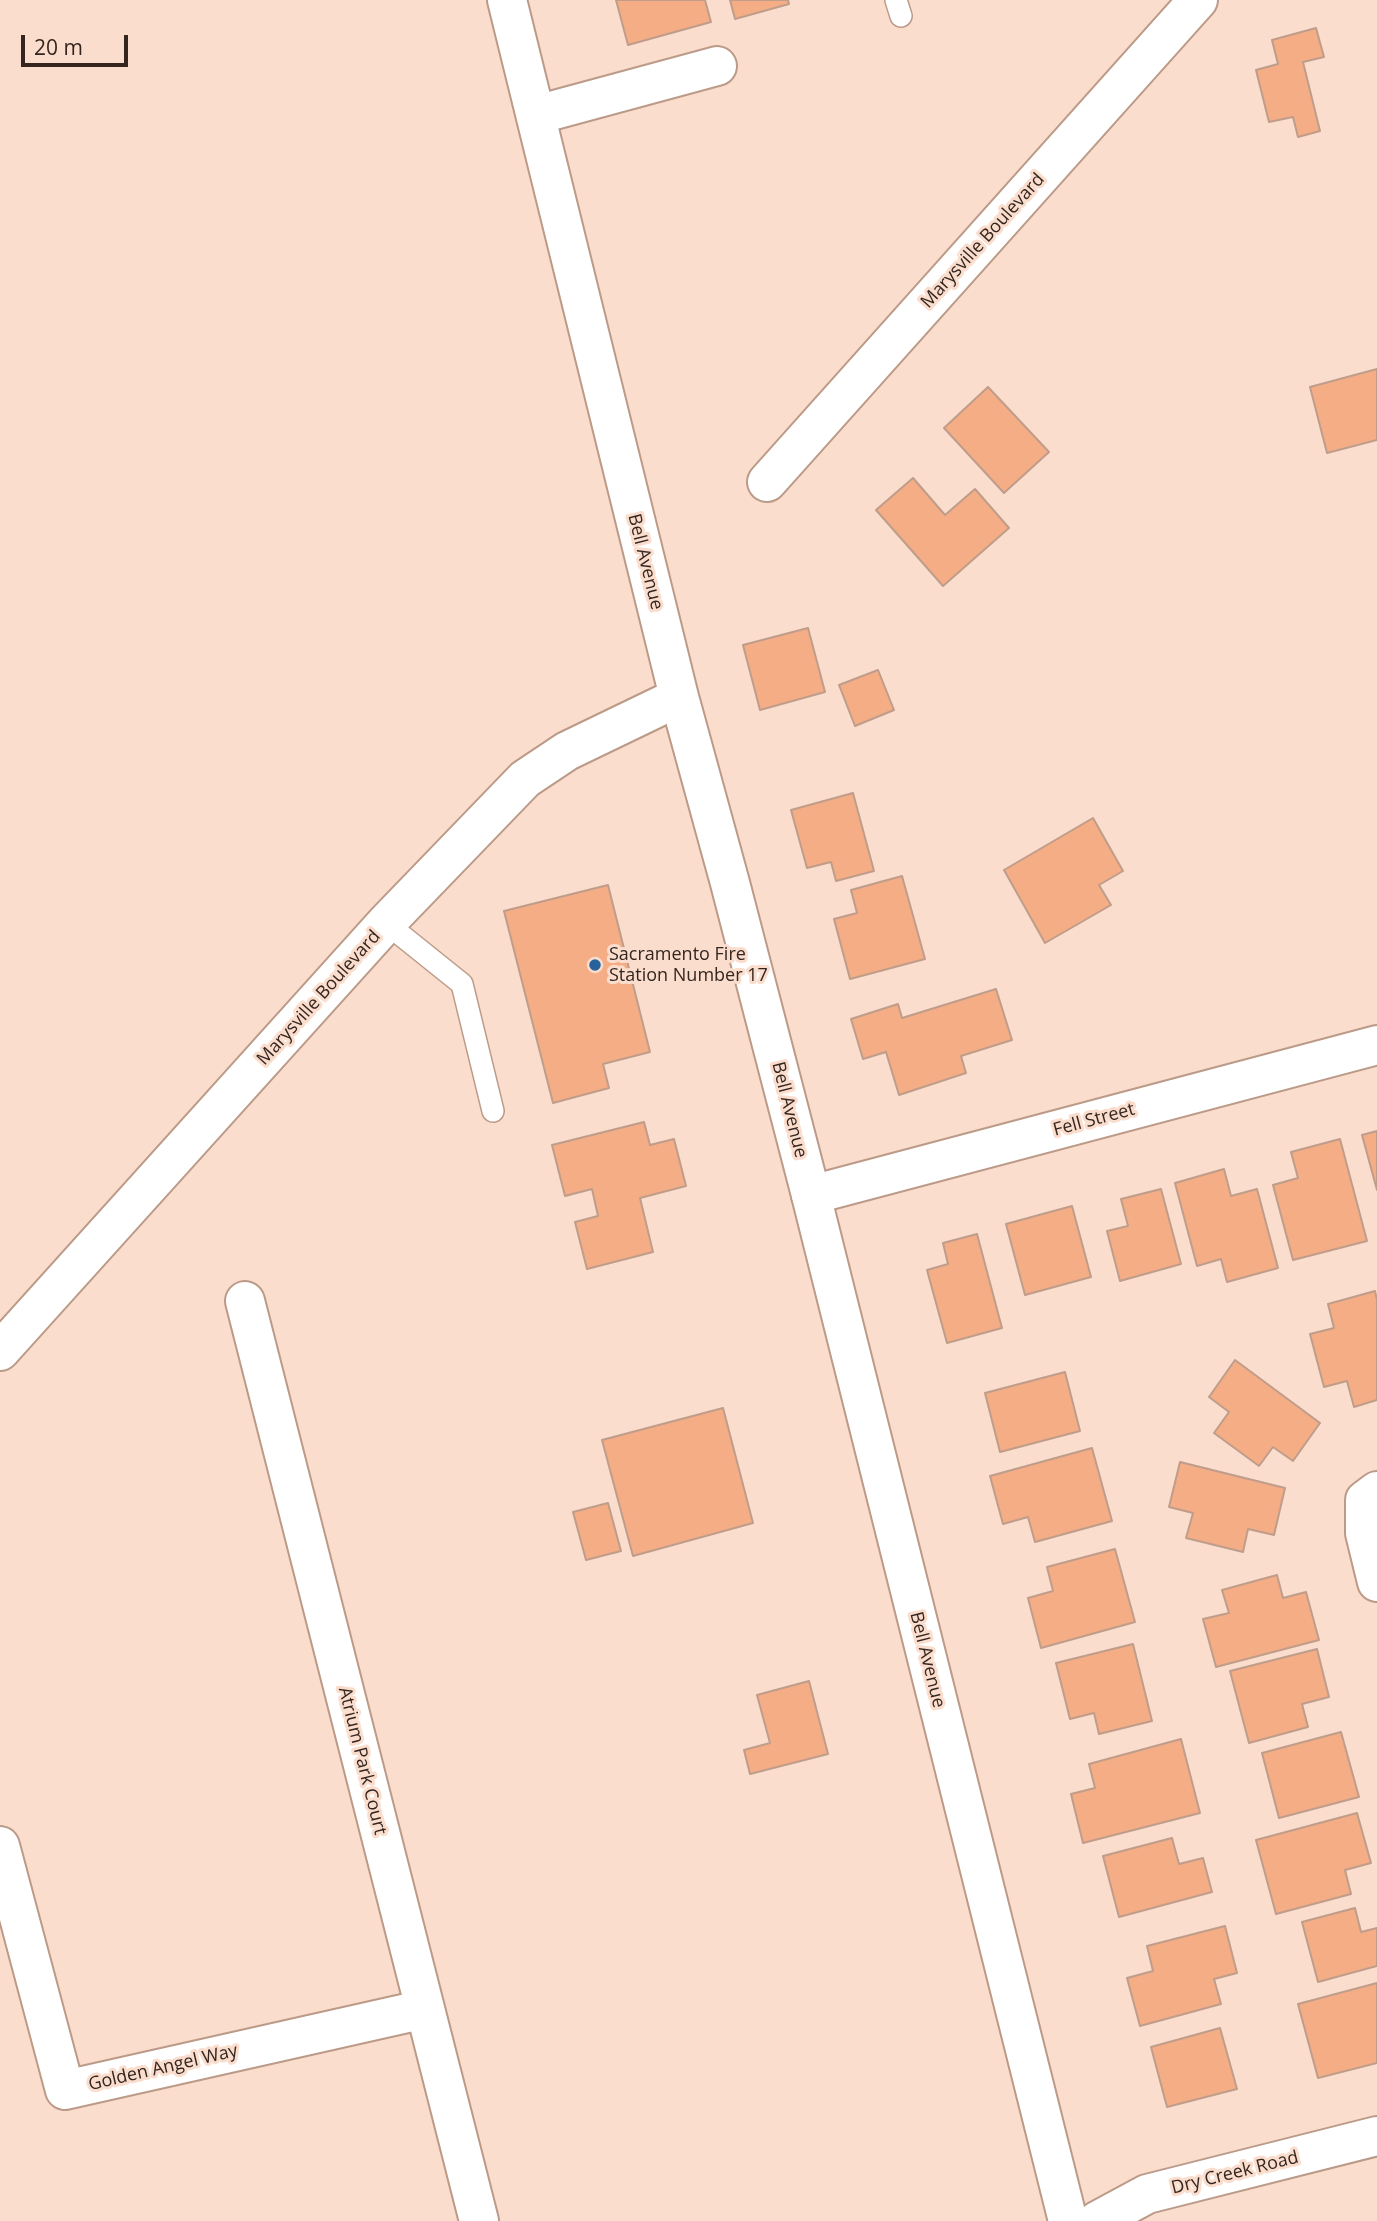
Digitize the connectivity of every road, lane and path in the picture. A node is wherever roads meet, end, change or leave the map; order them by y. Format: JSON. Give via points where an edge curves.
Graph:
{"nodes":[{"id":1,"x":507,"y":0,"type":"edge"},
{"id":2,"x":1198,"y":0,"type":"edge"},
{"id":3,"x":717,"y":66,"type":"dead end"},
{"id":4,"x":536,"y":115,"type":"junction"},
{"id":5,"x":768,"y":482,"type":"dead end"},
{"id":6,"x":678,"y":697,"type":"junction"},
{"id":7,"x":386,"y":923,"type":"junction"},
{"id":8,"x":1377,"y":1045,"type":"edge"},
{"id":9,"x":493,"y":1111,"type":"dead end"},
{"id":10,"x":811,"y":1195,"type":"junction"},
{"id":11,"x":245,"y":1301,"type":"dead end"},
{"id":12,"x":0,"y":1351,"type":"edge"},
{"id":13,"x":1377,"y":1491,"type":"edge"},
{"id":14,"x":1377,"y":1582,"type":"edge"},
{"id":15,"x":0,"y":1846,"type":"edge"},
{"id":16,"x":425,"y":2009,"type":"junction"},
{"id":17,"x":1377,"y":2136,"type":"edge"},
{"id":18,"x":479,"y":2221,"type":"edge"},
{"id":19,"x":1068,"y":2221,"type":"edge"},
{"id":20,"x":1097,"y":2221,"type":"edge"}],
"edges":[{"from":1,"to":4,"type":"street","name":"Bell Avenue"},
{"from":2,"to":5,"type":"street","name":"Marysville Boulevard"},
{"from":3,"to":4,"type":"street"},
{"from":4,"to":6,"type":"street","name":"Bell Avenue"},
{"from":6,"to":7,"type":"street","name":"Marysville Boulevard","via":[[567,751],[525,779]]},
{"from":6,"to":10,"type":"street","name":"Bell Avenue"},
{"from":7,"to":9,"type":"lane","via":[[462,984]]},
{"from":7,"to":12,"type":"street","name":"Marysville Boulevard"},
{"from":8,"to":10,"type":"street","name":"Fell Street"},
{"from":10,"to":19,"type":"street","name":"Bell Avenue"},
{"from":11,"to":16,"type":"street","name":"Atrium Park Court"},
{"from":13,"to":14,"type":"street","via":[[1365,1500],[1365,1533]]},
{"from":15,"to":16,"type":"street","name":"Golden Angel Way","via":[[65,2090]]},
{"from":16,"to":18,"type":"street","name":"Atrium Park Court"},
{"from":17,"to":20,"type":"street","name":"Dry Creek Road","via":[[1147,2194]]}]}
